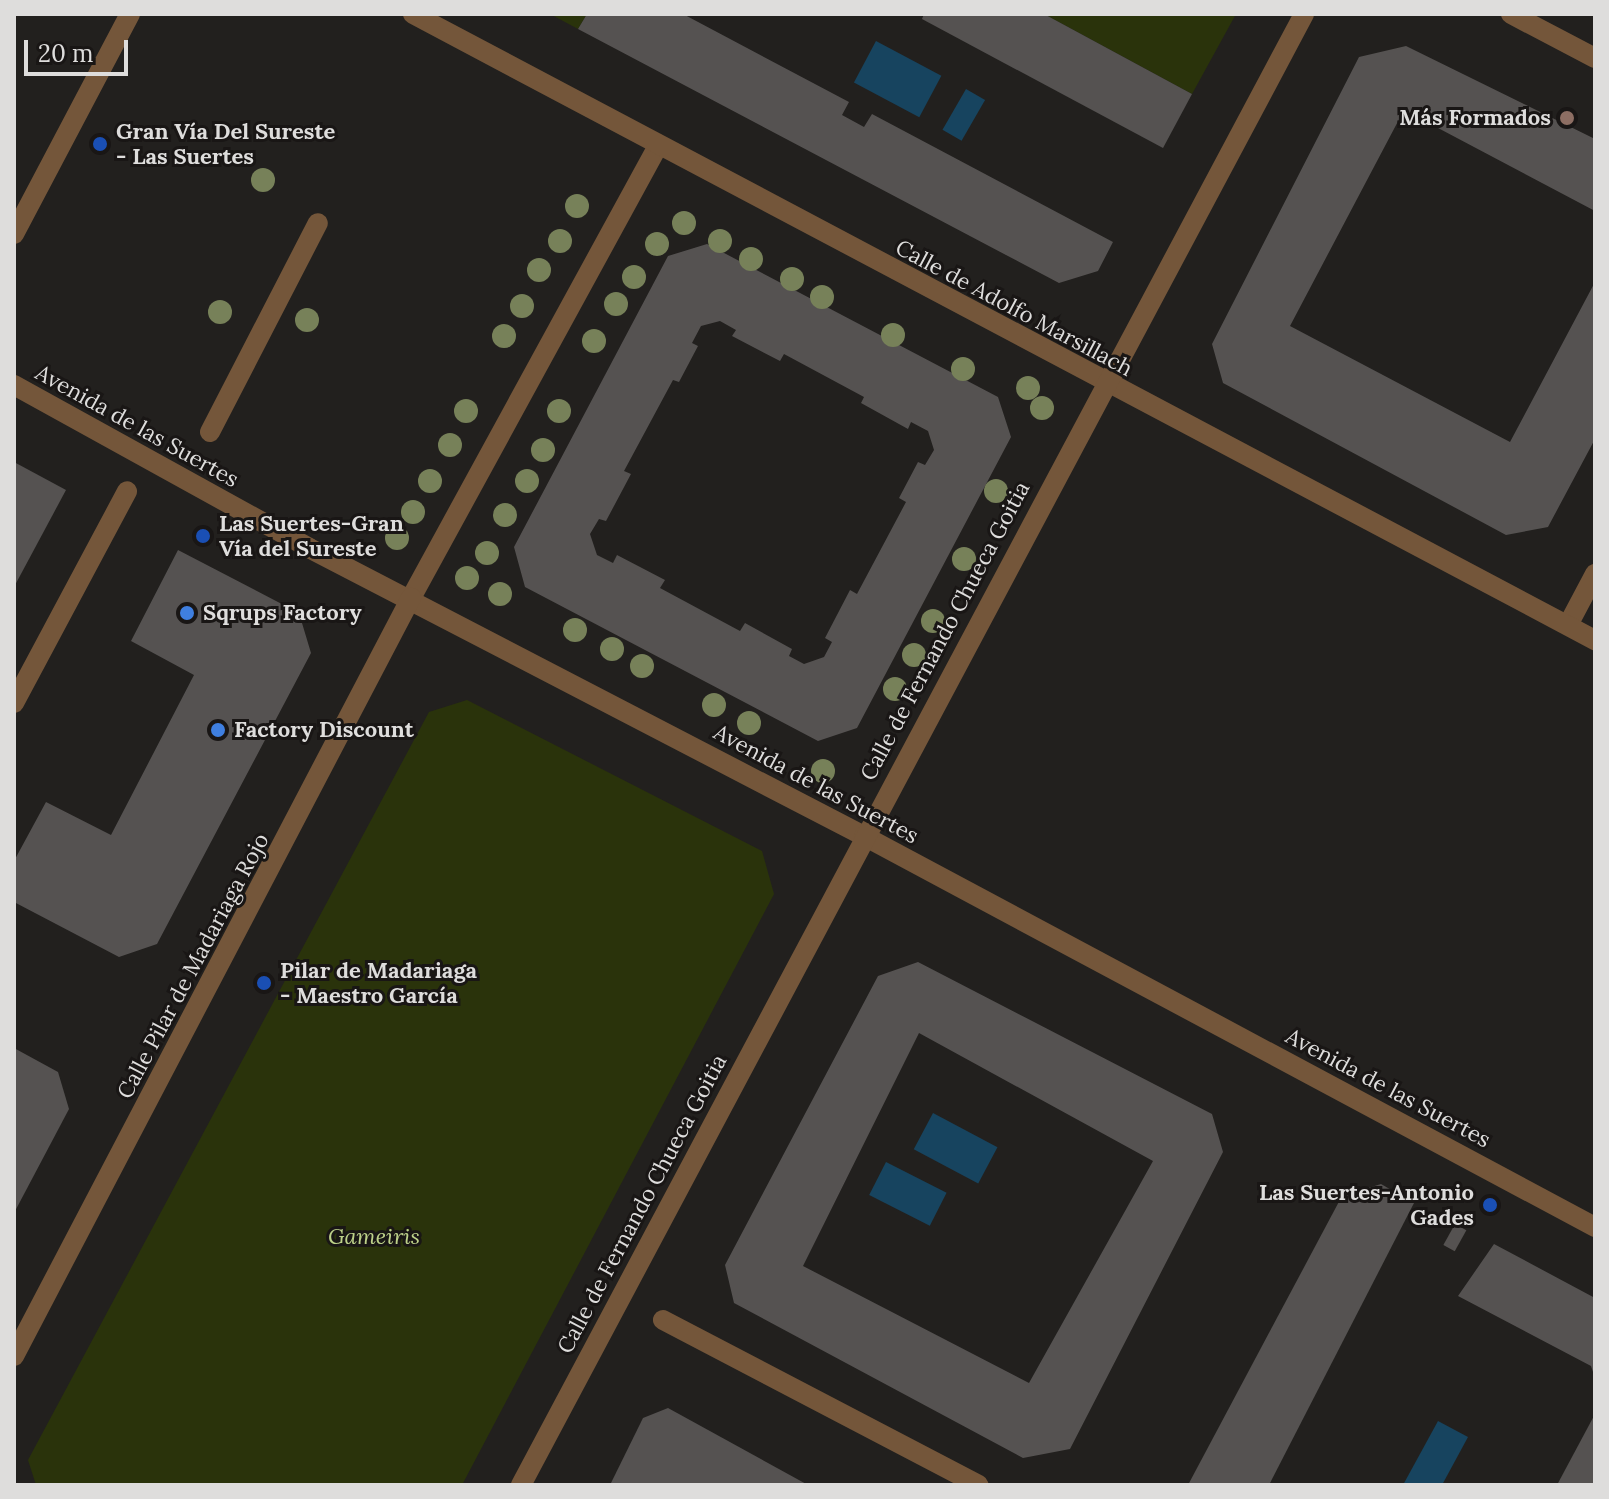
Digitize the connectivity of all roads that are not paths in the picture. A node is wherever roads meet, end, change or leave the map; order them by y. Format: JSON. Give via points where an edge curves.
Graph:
{"nodes":[{"id":1,"x":130,"y":14,"type":"edge"},
{"id":2,"x":413,"y":14,"type":"edge"},
{"id":3,"x":1304,"y":14,"type":"edge"},
{"id":4,"x":1511,"y":14,"type":"edge"},
{"id":5,"x":1595,"y":58,"type":"edge"},
{"id":6,"x":658,"y":146,"type":"junction"},
{"id":7,"x":318,"y":223,"type":"dead end"},
{"id":8,"x":14,"y":234,"type":"edge"},
{"id":9,"x":1104,"y":382,"type":"junction"},
{"id":10,"x":14,"y":385,"type":"edge"},
{"id":11,"x":210,"y":432,"type":"dead end"},
{"id":12,"x":127,"y":491,"type":"dead end"},
{"id":13,"x":1595,"y":574,"type":"edge"},
{"id":14,"x":411,"y":598,"type":"junction"},
{"id":15,"x":1568,"y":625,"type":"junction"},
{"id":16,"x":1595,"y":640,"type":"edge"},
{"id":17,"x":14,"y":703,"type":"edge"},
{"id":18,"x":864,"y":836,"type":"junction"},
{"id":19,"x":1595,"y":1227,"type":"edge"},
{"id":20,"x":663,"y":1320,"type":"dead end"},
{"id":21,"x":14,"y":1356,"type":"edge"},
{"id":22,"x":521,"y":1485,"type":"edge"},
{"id":23,"x":979,"y":1485,"type":"edge"}],
"edges":[{"from":1,"to":8,"type":"street"},
{"from":2,"to":6,"type":"street","name":"Calle de Adolfo Marsillach"},
{"from":3,"to":9,"type":"street","name":"Calle de Fernando Chueca Goitia"},
{"from":4,"to":5,"type":"street"},
{"from":6,"to":9,"type":"street","name":"Calle de Adolfo Marsillach"},
{"from":6,"to":14,"type":"street","name":"Calle Pilar de Madariaga Rojo"},
{"from":7,"to":11,"type":"street"},
{"from":9,"to":15,"type":"street","name":"Calle de Adolfo Marsillach"},
{"from":9,"to":18,"type":"street","name":"Calle de Fernando Chueca Goitia"},
{"from":10,"to":14,"type":"street","name":"Avenida de las Suertes"},
{"from":12,"to":17,"type":"street"},
{"from":13,"to":15,"type":"street"},
{"from":14,"to":18,"type":"street","name":"Avenida de las Suertes"},
{"from":14,"to":21,"type":"street","name":"Calle Pilar de Madariaga Rojo"},
{"from":15,"to":16,"type":"street","name":"Calle de Adolfo Marsillach"},
{"from":18,"to":19,"type":"street","name":"Avenida de las Suertes"},
{"from":18,"to":22,"type":"street","name":"Calle de Fernando Chueca Goitia"},
{"from":20,"to":23,"type":"street"}]}
